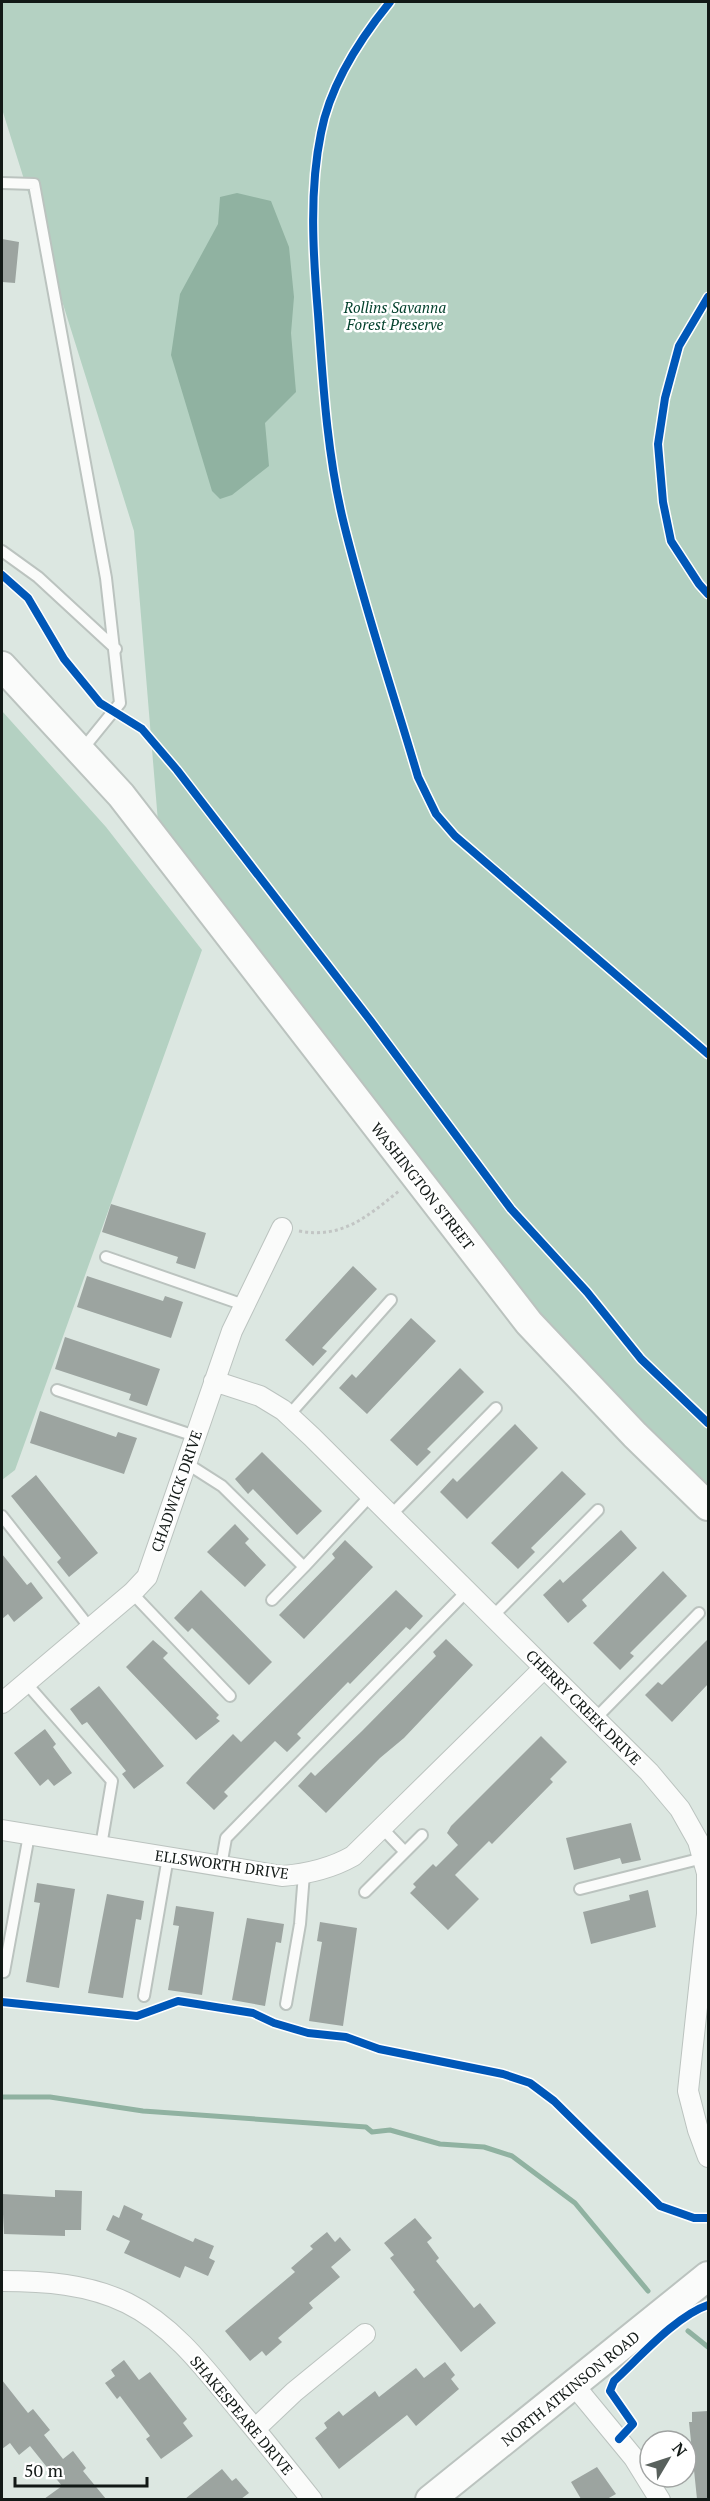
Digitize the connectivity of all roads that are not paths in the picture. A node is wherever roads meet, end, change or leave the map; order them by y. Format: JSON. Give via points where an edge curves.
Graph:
{"nodes":[{"id":1,"x":2,"y":183,"type":"edge"},
{"id":2,"x":2,"y":551,"type":"edge"},
{"id":3,"x":116,"y":649,"type":"junction"},
{"id":4,"x":2,"y":666,"type":"edge"},
{"id":5,"x":81,"y":751,"type":"junction"},
{"id":6,"x":282,"y":1228,"type":"road end"},
{"id":7,"x":106,"y":1257,"type":"dead end"},
{"id":8,"x":391,"y":1300,"type":"dead end"},
{"id":9,"x":244,"y":1305,"type":"junction"},
{"id":10,"x":214,"y":1381,"type":"junction"},
{"id":11,"x":57,"y":1390,"type":"dead end"},
{"id":12,"x":496,"y":1408,"type":"dead end"},
{"id":13,"x":289,"y":1415,"type":"junction"},
{"id":14,"x":195,"y":1436,"type":"junction"},
{"id":15,"x":186,"y":1463,"type":"junction"},
{"id":16,"x":371,"y":1495,"type":"junction"},
{"id":17,"x":708,"y":1506,"type":"edge"},
{"id":18,"x":598,"y":1510,"type":"dead end"},
{"id":19,"x":391,"y":1515,"type":"junction"},
{"id":20,"x":2,"y":1516,"type":"edge"},
{"id":21,"x":304,"y":1567,"type":"junction"},
{"id":22,"x":467,"y":1591,"type":"junction"},
{"id":23,"x":132,"y":1593,"type":"junction"},
{"id":24,"x":272,"y":1600,"type":"dead end"},
{"id":25,"x":699,"y":1613,"type":"dead end"},
{"id":26,"x":492,"y":1617,"type":"junction"},
{"id":27,"x":90,"y":1628,"type":"junction"},
{"id":28,"x":544,"y":1668,"type":"junction"},
{"id":29,"x":26,"y":1683,"type":"junction"},
{"id":30,"x":230,"y":1696,"type":"dead end"},
{"id":31,"x":2,"y":1703,"type":"edge"},
{"id":32,"x":595,"y":1719,"type":"junction"},
{"id":33,"x":382,"y":1828,"type":"junction"},
{"id":34,"x":2,"y":1830,"type":"edge"},
{"id":35,"x":29,"y":1834,"type":"junction"},
{"id":36,"x":422,"y":1835,"type":"dead end"},
{"id":37,"x":101,"y":1846,"type":"junction"},
{"id":38,"x":405,"y":1852,"type":"junction"},
{"id":39,"x":168,"y":1857,"type":"junction"},
{"id":40,"x":703,"y":1858,"type":"junction"},
{"id":41,"x":221,"y":1866,"type":"junction"},
{"id":42,"x":304,"y":1874,"type":"junction"},
{"id":43,"x":580,"y":1889,"type":"dead end"},
{"id":44,"x":365,"y":1892,"type":"dead end"},
{"id":45,"x":4,"y":1972,"type":"dead end"},
{"id":46,"x":144,"y":1996,"type":"dead end"},
{"id":47,"x":286,"y":2004,"type":"dead end"},
{"id":48,"x":703,"y":2017,"type":"edge"},
{"id":49,"x":708,"y":2157,"type":"edge"},
{"id":50,"x":708,"y":2276,"type":"edge"},
{"id":51,"x":2,"y":2281,"type":"edge"},
{"id":52,"x":365,"y":2334,"type":"dead end"},
{"id":53,"x":573,"y":2384,"type":"junction"},
{"id":54,"x":255,"y":2429,"type":"junction"},
{"id":55,"x":312,"y":2499,"type":"edge"},
{"id":56,"x":430,"y":2499,"type":"edge"},
{"id":57,"x":660,"y":2499,"type":"edge"}],
"edges":[{"from":1,"to":3,"type":"lane","via":[[34,184]]},
{"from":2,"to":3,"type":"lane","via":[[38,577]]},
{"from":3,"to":5,"type":"lane","via":[[120,703]]},
{"from":4,"to":5,"type":"main road","name":"WASHINGTON STREET"},
{"from":5,"to":17,"type":"main road","name":"WASHINGTON STREET","via":[[121,795],[529,1323]]},
{"from":6,"to":9,"type":"street","name":"CHADWICK DRIVE"},
{"from":7,"to":9,"type":"lane"},
{"from":8,"to":13,"type":"lane"},
{"from":9,"to":10,"type":"street","name":"CHADWICK DRIVE"},
{"from":10,"to":13,"type":"street","name":"CHERRY CREEK DRIVE","via":[[260,1396]]},
{"from":10,"to":14,"type":"street","name":"CHADWICK DRIVE"},
{"from":11,"to":14,"type":"lane"},
{"from":12,"to":19,"type":"lane"},
{"from":13,"to":16,"type":"street","name":"CHERRY CREEK DRIVE"},
{"from":14,"to":15,"type":"street","name":"CHADWICK DRIVE"},
{"from":15,"to":21,"type":"lane","via":[[222,1486]]},
{"from":15,"to":23,"type":"street","name":"CHADWICK DRIVE","via":[[147,1577]]},
{"from":16,"to":19,"type":"street","name":"CHERRY CREEK DRIVE"},
{"from":16,"to":21,"type":"lane"},
{"from":18,"to":26,"type":"lane"},
{"from":19,"to":22,"type":"street","name":"CHERRY CREEK DRIVE"},
{"from":20,"to":27,"type":"lane"},
{"from":21,"to":24,"type":"lane"},
{"from":22,"to":26,"type":"street","name":"CHERRY CREEK DRIVE"},
{"from":22,"to":41,"type":"lane","via":[[226,1838]]},
{"from":23,"to":27,"type":"street","name":"CHADWICK DRIVE"},
{"from":23,"to":30,"type":"lane"},
{"from":25,"to":32,"type":"lane"},
{"from":26,"to":28,"type":"street","name":"CHERRY CREEK DRIVE"},
{"from":27,"to":29,"type":"street","name":"CHADWICK DRIVE"},
{"from":28,"to":32,"type":"street","name":"CHERRY CREEK DRIVE"},
{"from":28,"to":33,"type":"street","name":"ELLSWORTH DRIVE"},
{"from":29,"to":31,"type":"street","name":"CHADWICK DRIVE"},
{"from":29,"to":37,"type":"lane","via":[[112,1781]]},
{"from":32,"to":40,"type":"street","name":"CHERRY CREEK DRIVE","via":[[681,1809]]},
{"from":33,"to":38,"type":"lane"},
{"from":33,"to":42,"type":"street","name":"ELLSWORTH DRIVE","via":[[353,1856],[336,1866]]},
{"from":34,"to":35,"type":"street","name":"ELLSWORTH DRIVE"},
{"from":35,"to":37,"type":"street","name":"ELLSWORTH DRIVE"},
{"from":35,"to":45,"type":"lane"},
{"from":36,"to":38,"type":"lane"},
{"from":37,"to":39,"type":"street","name":"ELLSWORTH DRIVE"},
{"from":38,"to":44,"type":"lane"},
{"from":39,"to":41,"type":"street","name":"ELLSWORTH DRIVE"},
{"from":39,"to":46,"type":"lane"},
{"from":40,"to":43,"type":"lane"},
{"from":40,"to":48,"type":"street","name":"CHERRY CREEK DRIVE","via":[[707,1873]]},
{"from":41,"to":42,"type":"street","name":"ELLSWORTH DRIVE","via":[[282,1876]]},
{"from":42,"to":47,"type":"lane"},
{"from":48,"to":49,"type":"street","name":"CHERRY CREEK DRIVE","via":[[688,2091]]},
{"from":50,"to":53,"type":"main road","name":"NORTH ATKINSON ROAD"},
{"from":51,"to":54,"type":"street","name":"SHAKESPEARE DRIVE","via":[[79,2287],[128,2303],[167,2330],[200,2361]]},
{"from":52,"to":54,"type":"street"},
{"from":53,"to":56,"type":"main road","name":"NORTH ATKINSON ROAD"},
{"from":53,"to":57,"type":"street","via":[[634,2458]]},
{"from":54,"to":55,"type":"street","name":"SHAKESPEARE DRIVE"}]}
